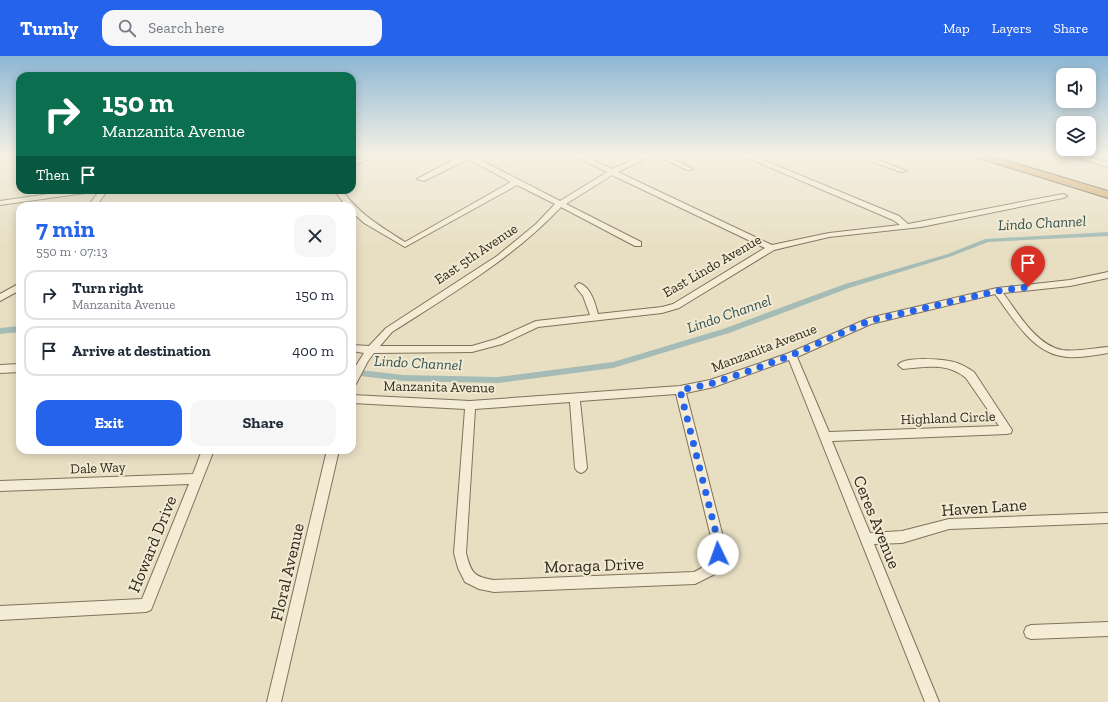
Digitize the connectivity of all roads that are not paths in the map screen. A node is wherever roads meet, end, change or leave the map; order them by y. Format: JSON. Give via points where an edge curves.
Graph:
{"nodes":[{"id":1,"x":510,"y":185,"type":"edge"},
{"id":2,"x":522,"y":185,"type":"edge"},
{"id":3,"x":591,"y":185,"type":"edge"},
{"id":4,"x":640,"y":185,"type":"edge"},
{"id":5,"x":816,"y":185,"type":"edge"},
{"id":6,"x":1074,"y":185,"type":"edge"},
{"id":7,"x":64,"y":194,"type":"edge"},
{"id":8,"x":1108,"y":195,"type":"edge"},
{"id":9,"x":1063,"y":196,"type":"dead end"},
{"id":10,"x":0,"y":203,"type":"edge"},
{"id":11,"x":560,"y":204,"type":"junction"},
{"id":12,"x":356,"y":211,"type":"edge"},
{"id":13,"x":907,"y":227,"type":"junction"},
{"id":14,"x":638,"y":244,"type":"dead end"},
{"id":15,"x":771,"y":248,"type":"junction"},
{"id":16,"x":1108,"y":275,"type":"edge"},
{"id":17,"x":579,"y":286,"type":"dead end"},
{"id":18,"x":16,"y":288,"type":"edge"},
{"id":19,"x":997,"y":291,"type":"junction"},
{"id":20,"x":0,"y":298,"type":"edge"},
{"id":21,"x":595,"y":317,"type":"junction"},
{"id":22,"x":356,"y":348,"type":"edge"},
{"id":23,"x":371,"y":350,"type":"junction"},
{"id":24,"x":1108,"y":350,"type":"edge"},
{"id":25,"x":792,"y":355,"type":"junction"},
{"id":26,"x":903,"y":365,"type":"dead end"},
{"id":27,"x":16,"y":368,"type":"edge"},
{"id":28,"x":0,"y":369,"type":"edge"},
{"id":29,"x":356,"y":374,"type":"edge"},
{"id":30,"x":680,"y":390,"type":"junction"},
{"id":31,"x":356,"y":398,"type":"edge"},
{"id":32,"x":575,"y":398,"type":"junction"},
{"id":33,"x":470,"y":405,"type":"junction"},
{"id":34,"x":824,"y":437,"type":"junction"},
{"id":35,"x":206,"y":454,"type":"edge"},
{"id":36,"x":331,"y":454,"type":"edge"},
{"id":37,"x":581,"y":468,"type":"dead end"},
{"id":38,"x":196,"y":479,"type":"junction"},
{"id":39,"x":0,"y":486,"type":"edge"},
{"id":40,"x":1108,"y":518,"type":"edge"},
{"id":41,"x":865,"y":539,"type":"junction"},
{"id":42,"x":0,"y":613,"type":"edge"},
{"id":43,"x":1108,"y":629,"type":"edge"},
{"id":44,"x":1031,"y":632,"type":"dead end"},
{"id":45,"x":274,"y":702,"type":"edge"},
{"id":46,"x":932,"y":702,"type":"edge"}],
"edges":[{"from":1,"to":12,"type":"street","via":[[405,245]]},
{"from":2,"to":11,"type":"street"},
{"from":3,"to":11,"type":"street","name":"East 5th Avenue"},
{"from":4,"to":15,"type":"street"},
{"from":5,"to":13,"type":"street","via":[[896,218]]},
{"from":6,"to":8,"type":"highway"},
{"from":7,"to":10,"type":"street"},
{"from":9,"to":13,"type":"street","name":"East Lindo Avenue"},
{"from":11,"to":14,"type":"street"},
{"from":11,"to":23,"type":"street","name":"East 5th Avenue","via":[[522,241],[500,258],[404,319],[389,330]]},
{"from":13,"to":15,"type":"street","name":"East Lindo Avenue","via":[[829,235]]},
{"from":15,"to":21,"type":"street","name":"East Lindo Avenue","via":[[676,306],[662,310]]},
{"from":16,"to":19,"type":"street","name":"Manzanita Avenue","via":[[1070,283]]},
{"from":17,"to":21,"type":"street","via":[[587,295]]},
{"from":18,"to":20,"type":"street"},
{"from":19,"to":24,"type":"street","via":[[1037,342],[1050,350],[1063,353]]},
{"from":19,"to":25,"type":"street","name":"Manzanita Avenue","via":[[869,321]]},
{"from":21,"to":23,"type":"street","name":"East Lindo Avenue","via":[[536,324],[499,342],[472,350]]},
{"from":22,"to":23,"type":"street","name":"East Lindo Avenue"},
{"from":23,"to":29,"type":"street","name":"East 5th Avenue"},
{"from":25,"to":30,"type":"street","name":"Manzanita Avenue","via":[[729,378]]},
{"from":25,"to":34,"type":"street","name":"Ceres Avenue"},
{"from":26,"to":34,"type":"street","name":"Highland Circle","via":[[952,363],[962,367],[970,374],[1007,430]]},
{"from":27,"to":28,"type":"street"},
{"from":30,"to":32,"type":"street","name":"Manzanita Avenue"},
{"from":30,"to":33,"type":"street","name":"Moraga Drive","via":[[717,537],[718,554],[711,570],[695,578],[494,586],[477,584],[464,571],[460,553]]},
{"from":31,"to":33,"type":"street","name":"Manzanita Avenue"},
{"from":32,"to":33,"type":"street","name":"Manzanita Avenue"},
{"from":32,"to":37,"type":"street"},
{"from":34,"to":41,"type":"street","name":"Ceres Avenue"},
{"from":35,"to":38,"type":"street","name":"Howard Drive"},
{"from":36,"to":45,"type":"street","name":"Floral Avenue"},
{"from":38,"to":39,"type":"street","name":"Dale Way"},
{"from":38,"to":42,"type":"street","name":"Howard Drive","via":[[146,606]]},
{"from":40,"to":41,"type":"street","name":"Haven Lane","via":[[949,524],[902,537]]},
{"from":41,"to":46,"type":"street","name":"Ceres Avenue"},
{"from":43,"to":44,"type":"street"}]}
